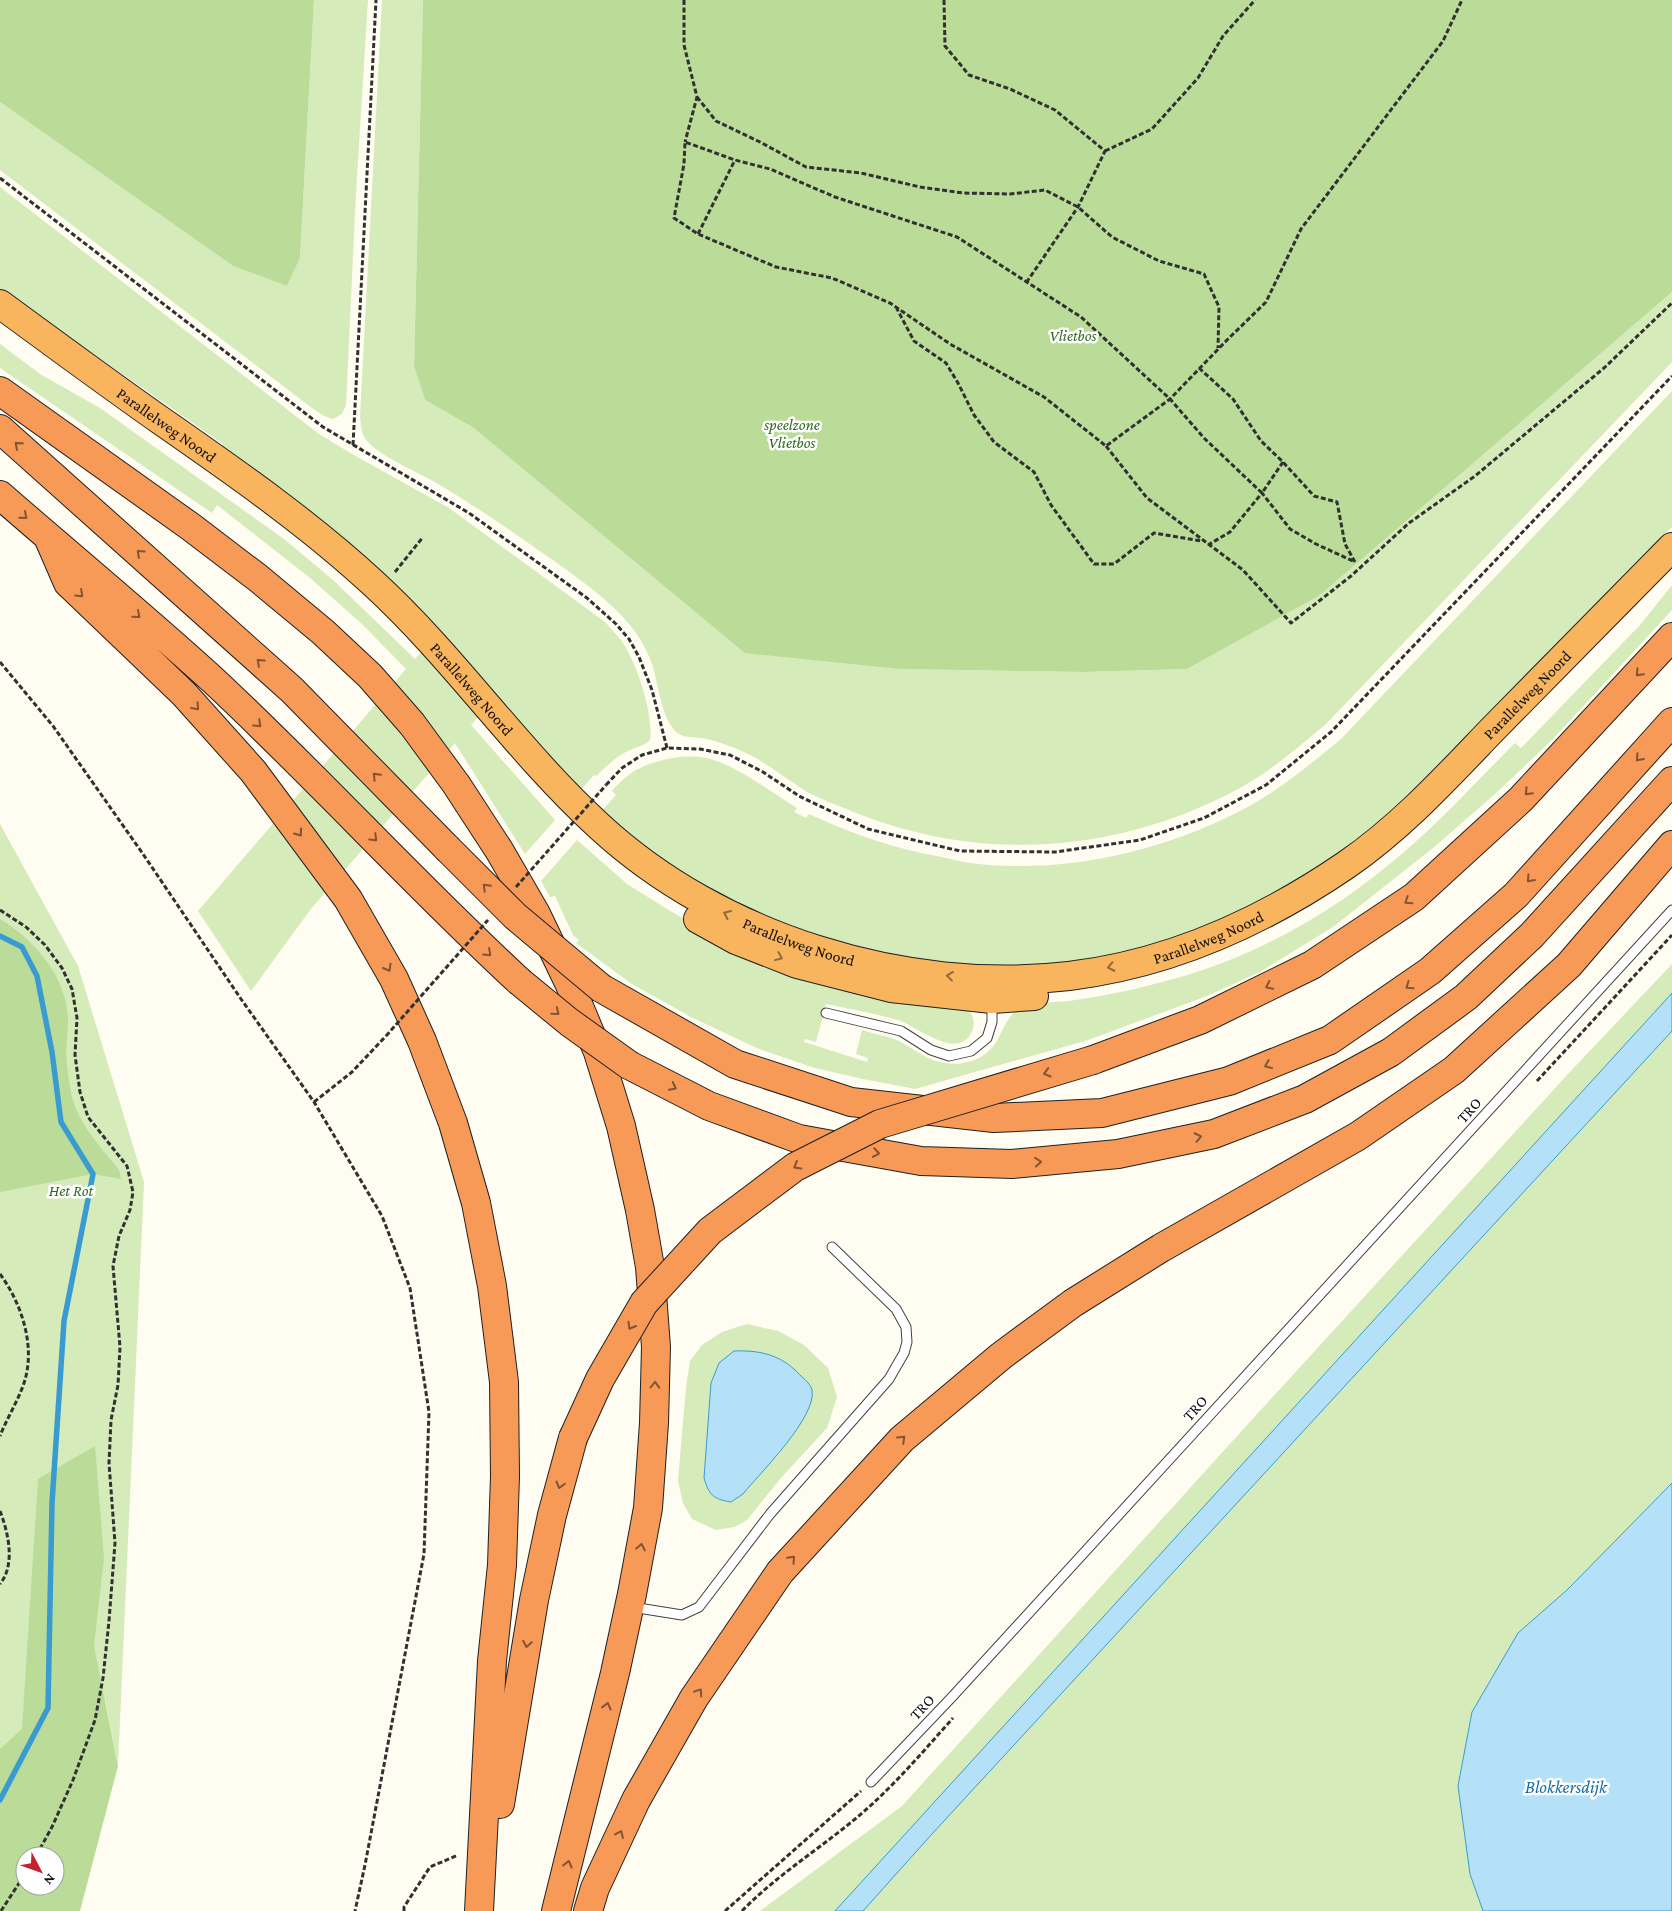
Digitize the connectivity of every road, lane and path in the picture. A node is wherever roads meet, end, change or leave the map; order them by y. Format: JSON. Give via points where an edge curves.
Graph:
{"nodes":[{"id":1,"x":376,"y":0,"type":"edge"},
{"id":2,"x":684,"y":0,"type":"edge"},
{"id":3,"x":944,"y":0,"type":"edge"},
{"id":4,"x":1256,"y":0,"type":"edge"},
{"id":5,"x":1462,"y":0,"type":"edge"},
{"id":6,"x":697,"y":97,"type":"junction"},
{"id":7,"x":685,"y":142,"type":"junction"},
{"id":8,"x":1105,"y":151,"type":"junction"},
{"id":9,"x":735,"y":160,"type":"junction"},
{"id":10,"x":0,"y":178,"type":"edge"},
{"id":11,"x":1078,"y":207,"type":"junction"},
{"id":12,"x":698,"y":234,"type":"junction"},
{"id":13,"x":1026,"y":283,"type":"junction"},
{"id":14,"x":1672,"y":303,"type":"edge"},
{"id":15,"x":0,"y":304,"type":"edge"},
{"id":16,"x":896,"y":307,"type":"junction"},
{"id":17,"x":0,"y":324,"type":"edge"},
{"id":18,"x":1218,"y":349,"type":"junction"},
{"id":19,"x":1200,"y":368,"type":"junction"},
{"id":20,"x":1672,"y":376,"type":"edge"},
{"id":21,"x":0,"y":391,"type":"edge"},
{"id":22,"x":1170,"y":399,"type":"junction"},
{"id":23,"x":0,"y":429,"type":"edge"},
{"id":24,"x":352,"y":445,"type":"junction"},
{"id":25,"x":1106,"y":446,"type":"junction"},
{"id":26,"x":1283,"y":462,"type":"junction"},
{"id":27,"x":1262,"y":493,"type":"junction"},
{"id":28,"x":0,"y":496,"type":"edge"},
{"id":29,"x":48,"y":537,"type":"junction"},
{"id":30,"x":423,"y":537,"type":"dead end"},
{"id":31,"x":1204,"y":542,"type":"junction"},
{"id":32,"x":1208,"y":545,"type":"junction"},
{"id":33,"x":1672,"y":547,"type":"edge"},
{"id":34,"x":1672,"y":570,"type":"edge"},
{"id":35,"x":394,"y":573,"type":"dead end"},
{"id":36,"x":1672,"y":637,"type":"edge"},
{"id":37,"x":0,"y":662,"type":"edge"},
{"id":38,"x":1672,"y":722,"type":"edge"},
{"id":39,"x":667,"y":748,"type":"junction"},
{"id":40,"x":1672,"y":781,"type":"edge"},
{"id":41,"x":606,"y":785,"type":"dead end"},
{"id":42,"x":1672,"y":845,"type":"edge"},
{"id":43,"x":0,"y":910,"type":"edge"},
{"id":44,"x":1672,"y":910,"type":"edge"},
{"id":45,"x":992,"y":999,"type":"junction"},
{"id":46,"x":826,"y":1013,"type":"dead end"},
{"id":47,"x":386,"y":1036,"type":"dead end"},
{"id":48,"x":314,"y":1102,"type":"junction"},
{"id":49,"x":832,"y":1248,"type":"dead end"},
{"id":50,"x":0,"y":1274,"type":"edge"},
{"id":51,"x":0,"y":1436,"type":"edge"},
{"id":52,"x":0,"y":1511,"type":"edge"},
{"id":53,"x":0,"y":1584,"type":"edge"},
{"id":54,"x":629,"y":1607,"type":"junction"},
{"id":55,"x":871,"y":1782,"type":"joint"},
{"id":56,"x":42,"y":1846,"type":"edge"},
{"id":57,"x":458,"y":1855,"type":"dead end"},
{"id":58,"x":15,"y":1889,"type":"edge"},
{"id":59,"x":1,"y":1911,"type":"edge"},
{"id":60,"x":355,"y":1911,"type":"edge"},
{"id":61,"x":404,"y":1911,"type":"edge"},
{"id":62,"x":480,"y":1911,"type":"edge"},
{"id":63,"x":556,"y":1911,"type":"edge"},
{"id":64,"x":588,"y":1911,"type":"edge"},
{"id":65,"x":725,"y":1911,"type":"edge"}],
"edges":[{"from":1,"to":24,"type":"path"},
{"from":2,"to":6,"type":"path","via":[[684,45]]},
{"from":3,"to":8,"type":"path","via":[[945,46],[969,75],[1010,89],[1054,110]]},
{"from":4,"to":8,"type":"path","via":[[1223,36],[1198,78],[1152,129]]},
{"from":5,"to":18,"type":"path","via":[[1442,41],[1301,229],[1266,302]]},
{"from":6,"to":7,"type":"path"},
{"from":6,"to":11,"type":"path","via":[[716,120],[806,167],[861,172],[963,193],[1010,194],[1045,190]]},
{"from":7,"to":9,"type":"path"},
{"from":7,"to":12,"type":"path","via":[[674,218]]},
{"from":8,"to":11,"type":"path"},
{"from":9,"to":12,"type":"path"},
{"from":9,"to":13,"type":"path","via":[[770,169],[835,197],[957,237]]},
{"from":10,"to":24,"type":"path","via":[[323,428]]},
{"from":11,"to":13,"type":"path"},
{"from":11,"to":18,"type":"path","via":[[1112,237],[1159,261],[1204,274],[1219,307]]},
{"from":12,"to":16,"type":"path","via":[[776,267],[832,278]]},
{"from":13,"to":22,"type":"path","via":[[1081,317]]},
{"from":14,"to":32,"type":"path","via":[[1604,368],[1475,476],[1409,523],[1352,576],[1291,623],[1243,570]]},
{"from":33,"to":15,"type":"highway","name":"Parallelweg Noord","one_way":true,"via":[[1407,816],[1350,862],[1286,903],[1218,936],[1144,961],[1073,975],[1007,980],[906,971],[777,936],[714,908],[642,863],[601,829],[553,781],[444,656],[378,587],[319,535]]},
{"from":16,"to":25,"type":"path","via":[[950,344],[1044,397]]},
{"from":16,"to":31,"type":"path","via":[[914,341],[946,364],[974,415],[994,442],[1034,472],[1051,505],[1094,564],[1114,564],[1154,533]]},
{"from":17,"to":45,"type":"highway","name":"Parallelweg Noord","one_way":true,"via":[[317,554],[384,616],[542,794],[586,838],[686,912],[736,940],[797,964],[891,988]]},
{"from":18,"to":19,"type":"path"},
{"from":19,"to":22,"type":"path"},
{"from":19,"to":26,"type":"path","via":[[1233,399],[1262,441]]},
{"from":20,"to":39,"type":"path","via":[[1331,732],[1266,785],[1204,818],[1140,840],[1055,852],[960,851],[868,829],[799,796],[730,755],[700,749]]},
{"from":54,"to":21,"type":"highway","one_way":true,"via":[[648,1508],[654,1423],[656,1347],[650,1268],[621,1126],[598,1052],[536,914],[500,850],[456,784],[412,724],[363,669],[258,578]]},
{"from":22,"to":25,"type":"path"},
{"from":22,"to":27,"type":"path","via":[[1204,438]]},
{"from":38,"to":23,"type":"highway","one_way":true,"bridge":true,"via":[[1516,894],[1430,971],[1330,1040],[1229,1081],[1102,1113],[994,1118],[851,1102],[735,1064],[602,988],[514,916],[292,690]]},
{"from":24,"to":39,"type":"path","via":[[442,496],[587,598],[616,624],[639,657],[652,690]]},
{"from":25,"to":31,"type":"path","via":[[1147,498]]},
{"from":26,"to":27,"type":"path"},
{"from":26,"to":27,"type":"path","via":[[1314,496],[1337,502],[1345,544],[1355,562],[1290,528]]},
{"from":27,"to":32,"type":"path","via":[[1230,532]]},
{"from":28,"to":29,"type":"highway","one_way":true},
{"from":29,"to":40,"type":"highway","one_way":true,"bridge":true,"via":[[214,681],[480,945],[568,1022],[629,1065],[709,1106],[799,1139],[921,1161],[1012,1164],[1118,1154],[1214,1134],[1313,1094],[1391,1052],[1466,996],[1532,935]]},
{"from":29,"to":62,"type":"highway","one_way":true,"via":[[68,584],[184,694],[241,757],[348,899],[394,979],[453,1123],[476,1203],[487,1258],[504,1382],[502,1565],[492,1661]]},
{"from":30,"to":35,"type":"path"},
{"from":31,"to":32,"type":"path"},
{"from":34,"to":45,"type":"highway","name":"Parallelweg Noord","via":[[1423,823],[1355,880],[1300,915],[1244,944],[1184,967],[1109,986]]},
{"from":36,"to":62,"type":"highway","one_way":true,"bridge":true,"via":[[1521,799],[1414,897],[1312,965],[1200,1020],[1093,1060],[880,1124],[795,1167],[710,1231],[644,1303],[600,1379],[573,1438],[534,1600]]},
{"from":37,"to":48,"type":"path","via":[[53,726]]},
{"from":39,"to":41,"type":"path","via":[[642,755],[622,768]]},
{"from":64,"to":42,"type":"highway","one_way":true,"via":[[595,1888],[636,1800],[694,1698],[780,1572],[902,1439],[1001,1356],[1073,1303],[1160,1248],[1358,1136],[1454,1070],[1569,965]]},
{"from":43,"to":56,"type":"path","via":[[26,927],[45,945],[72,989],[77,1018],[75,1055],[80,1092],[88,1117],[127,1166],[132,1192],[130,1210],[119,1236],[113,1266],[120,1347],[108,1463],[114,1543],[103,1678],[95,1720],[69,1788]]},
{"from":44,"to":55,"type":"lane","name":"TRO"},
{"from":45,"to":46,"type":"lane","via":[[992,1022],[987,1038],[971,1052],[949,1056],[931,1050],[901,1032]]},
{"from":47,"to":48,"type":"path","via":[[352,1072]]},
{"from":48,"to":60,"type":"path","via":[[382,1216],[410,1288],[429,1412],[424,1554]]},
{"from":49,"to":54,"type":"lane","via":[[896,1310],[906,1327],[904,1353],[889,1379],[770,1514],[699,1607],[682,1615]]},
{"from":50,"to":51,"type":"path","via":[[22,1315],[29,1354],[24,1382]]},
{"from":52,"to":53,"type":"path","via":[[8,1532],[9,1562]]},
{"from":63,"to":54,"type":"highway","one_way":true},
{"from":55,"to":65,"type":"path"},
{"from":57,"to":61,"type":"path","via":[[430,1867]]},
{"from":58,"to":59,"type":"path"}]}
